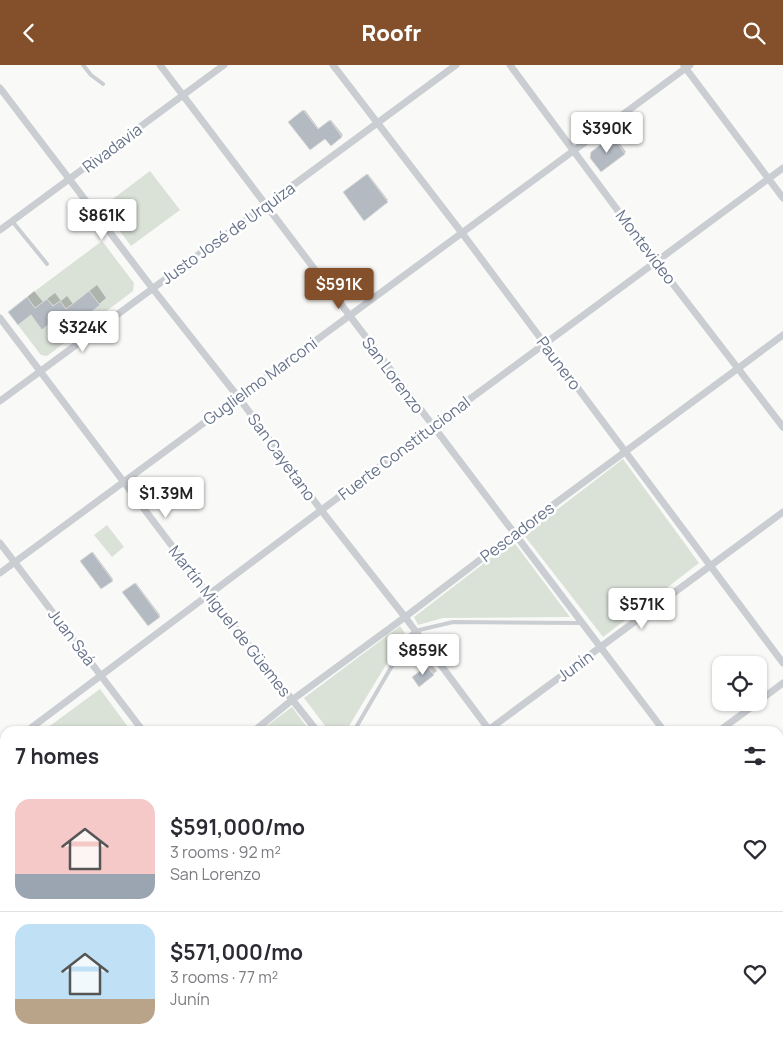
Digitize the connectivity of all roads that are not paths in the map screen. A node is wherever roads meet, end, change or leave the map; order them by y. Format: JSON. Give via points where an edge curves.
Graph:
{"nodes":[{"id":1,"x":83,"y":65,"type":"edge"},
{"id":2,"x":160,"y":65,"type":"edge"},
{"id":3,"x":224,"y":65,"type":"edge"},
{"id":4,"x":333,"y":65,"type":"edge"},
{"id":5,"x":456,"y":65,"type":"edge"},
{"id":6,"x":510,"y":65,"type":"edge"},
{"id":7,"x":686,"y":66,"type":"edge"},
{"id":8,"x":103,"y":84,"type":"dead end"},
{"id":9,"x":0,"y":88,"type":"edge"},
{"id":10,"x":183,"y":95,"type":"junction"},
{"id":11,"x":378,"y":123,"type":"junction"},
{"id":12,"x":574,"y":150,"type":"junction"},
{"id":13,"x":783,"y":168,"type":"edge"},
{"id":14,"x":69,"y":179,"type":"junction"},
{"id":15,"x":769,"y":179,"type":"junction"},
{"id":16,"x":783,"y":197,"type":"edge"},
{"id":17,"x":265,"y":206,"type":"junction"},
{"id":18,"x":12,"y":221,"type":"junction"},
{"id":19,"x":0,"y":230,"type":"edge"},
{"id":20,"x":462,"y":233,"type":"junction"},
{"id":21,"x":656,"y":262,"type":"junction"},
{"id":22,"x":47,"y":264,"type":"dead end"},
{"id":23,"x":153,"y":289,"type":"junction"},
{"id":24,"x":349,"y":316,"type":"junction"},
{"id":25,"x":0,"y":318,"type":"edge"},
{"id":26,"x":783,"y":335,"type":"edge"},
{"id":27,"x":544,"y":344,"type":"junction"},
{"id":28,"x":738,"y":368,"type":"junction"},
{"id":29,"x":40,"y":371,"type":"junction"},
{"id":30,"x":239,"y":398,"type":"junction"},
{"id":31,"x":0,"y":401,"type":"edge"},
{"id":32,"x":432,"y":427,"type":"junction"},
{"id":33,"x":783,"y":427,"type":"edge"},
{"id":34,"x":626,"y":451,"type":"junction"},
{"id":35,"x":124,"y":482,"type":"junction"},
{"id":36,"x":321,"y":510,"type":"junction"},
{"id":37,"x":783,"y":512,"type":"edge"},
{"id":38,"x":515,"y":533,"type":"junction"},
{"id":39,"x":0,"y":543,"type":"edge"},
{"id":40,"x":15,"y":562,"type":"junction"},
{"id":41,"x":711,"y":566,"type":"junction"},
{"id":42,"x":0,"y":573,"type":"edge"},
{"id":43,"x":209,"y":595,"type":"junction"},
{"id":44,"x":405,"y":617,"type":"junction"},
{"id":45,"x":582,"y":623,"type":"junction"},
{"id":46,"x":415,"y":631,"type":"junction"},
{"id":47,"x":600,"y":647,"type":"junction"},
{"id":48,"x":783,"y":663,"type":"edge"},
{"id":49,"x":102,"y":675,"type":"junction"},
{"id":50,"x":783,"y":683,"type":"edge"},
{"id":51,"x":767,"y":695,"type":"edge"},
{"id":52,"x":292,"y":700,"type":"junction"},
{"id":53,"x":746,"y":711,"type":"edge"},
{"id":54,"x":34,"y":726,"type":"edge"},
{"id":55,"x":139,"y":726,"type":"edge"},
{"id":56,"x":260,"y":726,"type":"edge"},
{"id":57,"x":312,"y":726,"type":"edge"},
{"id":58,"x":357,"y":726,"type":"edge"},
{"id":59,"x":485,"y":726,"type":"edge"},
{"id":60,"x":496,"y":726,"type":"edge"},
{"id":61,"x":660,"y":726,"type":"edge"},
{"id":62,"x":726,"y":726,"type":"edge"}],
"edges":[{"from":1,"to":8,"type":"lane"},
{"from":2,"to":10,"type":"street","name":"San Lorenzo"},
{"from":3,"to":10,"type":"street","name":"Rivadavia"},
{"from":4,"to":11,"type":"street","name":"Paunero"},
{"from":5,"to":11,"type":"street","name":"Justo José de Urquiza"},
{"from":6,"to":12,"type":"street","name":"Montevideo"},
{"from":7,"to":12,"type":"street","name":"Guglielmo Marconi"},
{"from":7,"to":15,"type":"street"},
{"from":9,"to":14,"type":"street","name":"San Cayetano"},
{"from":10,"to":14,"type":"street","name":"Rivadavia"},
{"from":10,"to":17,"type":"street","name":"San Lorenzo"},
{"from":11,"to":17,"type":"street","name":"Justo José de Urquiza"},
{"from":11,"to":20,"type":"street","name":"Paunero"},
{"from":12,"to":20,"type":"street","name":"Guglielmo Marconi"},
{"from":12,"to":21,"type":"street","name":"Montevideo"},
{"from":13,"to":15,"type":"street","name":"Fuerte Constitucional"},
{"from":14,"to":18,"type":"street","name":"Rivadavia"},
{"from":14,"to":23,"type":"street","name":"San Cayetano"},
{"from":15,"to":16,"type":"street"},
{"from":15,"to":21,"type":"street","name":"Fuerte Constitucional"},
{"from":17,"to":23,"type":"street","name":"Justo José de Urquiza"},
{"from":17,"to":24,"type":"street","name":"San Lorenzo"},
{"from":18,"to":19,"type":"street","name":"Rivadavia"},
{"from":18,"to":22,"type":"lane"},
{"from":20,"to":24,"type":"street","name":"Guglielmo Marconi"},
{"from":20,"to":27,"type":"street","name":"Paunero"},
{"from":21,"to":27,"type":"street","name":"Fuerte Constitucional"},
{"from":21,"to":28,"type":"street","name":"Montevideo"},
{"from":23,"to":29,"type":"street","name":"Justo José de Urquiza"},
{"from":23,"to":30,"type":"street","name":"San Cayetano"},
{"from":24,"to":30,"type":"street","name":"Guglielmo Marconi"},
{"from":24,"to":32,"type":"street","name":"San Lorenzo"},
{"from":25,"to":29,"type":"street","name":"Martín Miguel de Güemes"},
{"from":26,"to":28,"type":"street","name":"Pescadores"},
{"from":27,"to":32,"type":"street","name":"Fuerte Constitucional"},
{"from":27,"to":34,"type":"street","name":"Paunero"},
{"from":28,"to":33,"type":"street","name":"Montevideo"},
{"from":28,"to":34,"type":"street","name":"Pescadores"},
{"from":29,"to":31,"type":"street","name":"Justo José de Urquiza"},
{"from":29,"to":35,"type":"street","name":"Martín Miguel de Güemes"},
{"from":30,"to":35,"type":"street","name":"Guglielmo Marconi"},
{"from":30,"to":36,"type":"street","name":"San Cayetano"},
{"from":32,"to":36,"type":"street","name":"Fuerte Constitucional"},
{"from":32,"to":38,"type":"street","name":"San Lorenzo"},
{"from":34,"to":38,"type":"street","name":"Pescadores"},
{"from":34,"to":41,"type":"street","name":"Paunero"},
{"from":35,"to":40,"type":"street","name":"Guglielmo Marconi"},
{"from":35,"to":43,"type":"street","name":"Martín Miguel de Güemes"},
{"from":36,"to":43,"type":"street","name":"Fuerte Constitucional"},
{"from":36,"to":44,"type":"street","name":"San Cayetano"},
{"from":37,"to":41,"type":"street","name":"Junín"},
{"from":38,"to":44,"type":"street","name":"Pescadores"},
{"from":38,"to":45,"type":"street","name":"San Lorenzo"},
{"from":39,"to":40,"type":"street","name":"Juan Saá"},
{"from":40,"to":42,"type":"street","name":"Guglielmo Marconi"},
{"from":40,"to":49,"type":"street","name":"Juan Saá"},
{"from":41,"to":47,"type":"street","name":"Junín"},
{"from":41,"to":48,"type":"street","name":"Paunero"},
{"from":43,"to":49,"type":"street","name":"Fuerte Constitucional"},
{"from":43,"to":52,"type":"street","name":"Martín Miguel de Güemes"},
{"from":44,"to":46,"type":"street","name":"San Cayetano"},
{"from":44,"to":52,"type":"street","name":"Pescadores"},
{"from":45,"to":46,"type":"lane","via":[[453,622]]},
{"from":45,"to":47,"type":"street","name":"San Lorenzo"},
{"from":46,"to":58,"type":"lane"},
{"from":46,"to":59,"type":"street","name":"San Cayetano"},
{"from":47,"to":60,"type":"street","name":"Junín"},
{"from":47,"to":61,"type":"street","name":"San Lorenzo"},
{"from":49,"to":54,"type":"street","name":"Fuerte Constitucional"},
{"from":49,"to":55,"type":"street","name":"Juan Saá"},
{"from":50,"to":51,"type":"street"},
{"from":52,"to":56,"type":"street","name":"Pescadores"},
{"from":52,"to":57,"type":"street","name":"Martín Miguel de Güemes"},
{"from":53,"to":62,"type":"street"}]}
